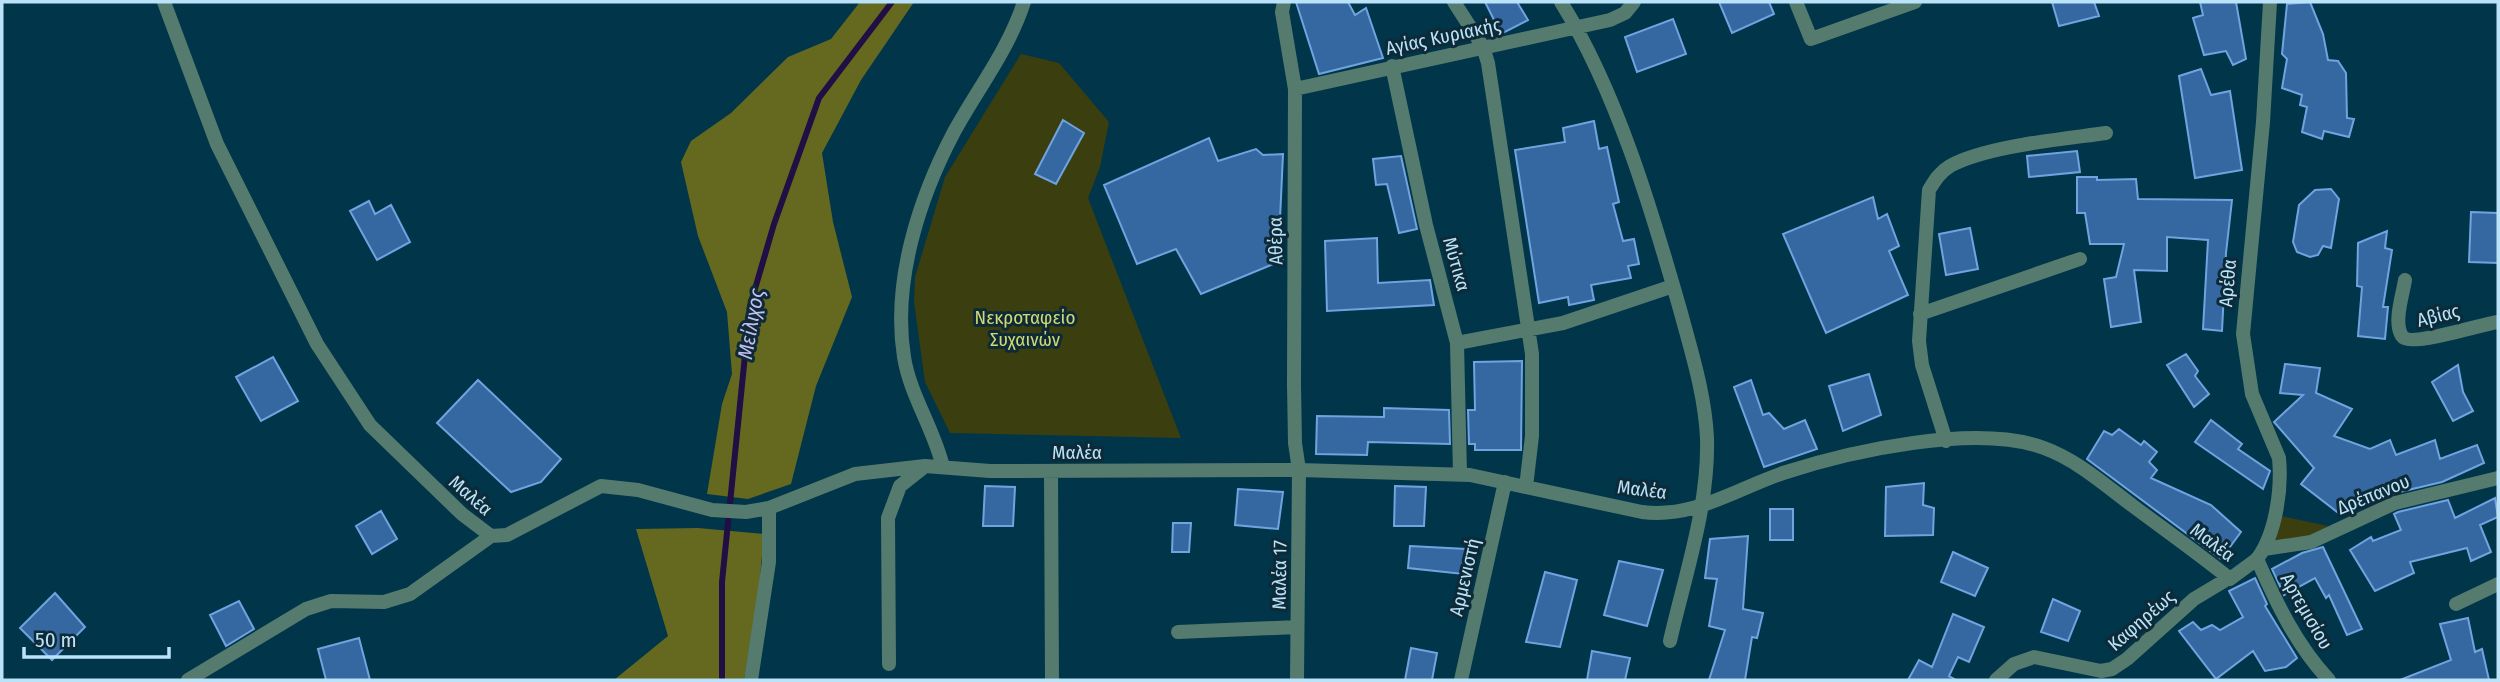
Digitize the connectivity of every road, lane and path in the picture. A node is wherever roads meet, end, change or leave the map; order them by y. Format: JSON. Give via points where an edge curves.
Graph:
{"nodes":[{"id":1,"x":164,"y":2,"type":"edge"},
{"id":2,"x":1024,"y":2,"type":"edge"},
{"id":3,"x":1454,"y":2,"type":"edge"},
{"id":4,"x":1561,"y":2,"type":"edge"},
{"id":5,"x":1634,"y":2,"type":"edge"},
{"id":6,"x":1796,"y":2,"type":"edge"},
{"id":7,"x":1915,"y":2,"type":"edge"},
{"id":8,"x":2270,"y":2,"type":"edge"},
{"id":9,"x":1283,"y":7,"type":"edge"},
{"id":10,"x":1576,"y":27,"type":"junction"},
{"id":11,"x":1483,"y":47,"type":"junction"},
{"id":12,"x":1392,"y":66,"type":"junction"},
{"id":13,"x":1295,"y":89,"type":"junction"},
{"id":14,"x":2106,"y":133,"type":"dead end"},
{"id":15,"x":2080,"y":259,"type":"dead end"},
{"id":16,"x":2405,"y":280,"type":"dead end"},
{"id":17,"x":1673,"y":286,"type":"junction"},
{"id":18,"x":1920,"y":314,"type":"junction"},
{"id":19,"x":2498,"y":322,"type":"edge"},
{"id":20,"x":1530,"y":332,"type":"junction"},
{"id":21,"x":1457,"y":343,"type":"junction"},
{"id":22,"x":1945,"y":442,"type":"junction"},
{"id":23,"x":925,"y":466,"type":"junction"},
{"id":24,"x":943,"y":467,"type":"junction"},
{"id":25,"x":1299,"y":470,"type":"junction"},
{"id":26,"x":1051,"y":471,"type":"junction"},
{"id":27,"x":1460,"y":474,"type":"junction"},
{"id":28,"x":2498,"y":478,"type":"edge"},
{"id":29,"x":1505,"y":482,"type":"junction"},
{"id":30,"x":1526,"y":487,"type":"junction"},
{"id":31,"x":1701,"y":506,"type":"junction"},
{"id":32,"x":769,"y":508,"type":"junction"},
{"id":33,"x":491,"y":536,"type":"junction"},
{"id":34,"x":2260,"y":554,"type":"junction"},
{"id":35,"x":2224,"y":574,"type":"junction"},
{"id":36,"x":2498,"y":584,"type":"edge"},
{"id":37,"x":2456,"y":604,"type":"dead end"},
{"id":38,"x":1297,"y":627,"type":"junction"},
{"id":39,"x":1178,"y":632,"type":"dead end"},
{"id":40,"x":1670,"y":641,"type":"dead end"},
{"id":41,"x":889,"y":664,"type":"dead end"},
{"id":42,"x":188,"y":680,"type":"edge"},
{"id":43,"x":751,"y":680,"type":"edge"},
{"id":44,"x":1052,"y":680,"type":"edge"},
{"id":45,"x":1297,"y":680,"type":"edge"},
{"id":46,"x":1461,"y":680,"type":"edge"},
{"id":47,"x":1996,"y":680,"type":"edge"},
{"id":48,"x":2329,"y":680,"type":"edge"}],
"edges":[{"from":1,"to":33,"type":"street","name":"Μαλέα","via":[[217,144],[317,344],[370,425],[461,514]]},
{"from":2,"to":24,"type":"street","via":[[1004,51],[942,156],[922,209],[903,283],[904,358]]},
{"from":3,"to":11,"type":"street"},
{"from":4,"to":10,"type":"street"},
{"from":5,"to":10,"type":"street","name":"Αγίας Κυριακής","via":[[1619,17]]},
{"from":6,"to":7,"type":"street","via":[[1811,39]]},
{"from":8,"to":34,"type":"street","name":"Αρέθα","via":[[2243,334],[2252,394],[2279,462],[2276,504]]},
{"from":9,"to":13,"type":"street","name":"Αθέρα"},
{"from":10,"to":11,"type":"street","name":"Αγίας Κυριακής"},
{"from":10,"to":17,"type":"street","via":[[1637,170]]},
{"from":11,"to":12,"type":"street","name":"Αγίας Κυριακής"},
{"from":11,"to":20,"type":"street"},
{"from":12,"to":13,"type":"street","name":"Αγίας Κυριακής"},
{"from":12,"to":21,"type":"street","name":"Μύτικα"},
{"from":13,"to":25,"type":"street","name":"Αθέρα","via":[[1294,411]]},
{"from":14,"to":18,"type":"street","via":[[1960,161],[1937,177],[1925,204]]},
{"from":15,"to":18,"type":"street"},
{"from":16,"to":19,"type":"street","name":"Αβίας","via":[[2399,325],[2406,339],[2425,340]]},
{"from":17,"to":20,"type":"street"},
{"from":17,"to":31,"type":"street","via":[[1700,382],[1706,423]]},
{"from":18,"to":22,"type":"street","via":[[1922,365]]},
{"from":20,"to":21,"type":"street"},
{"from":20,"to":30,"type":"street","via":[[1533,418]]},
{"from":21,"to":27,"type":"street","name":"Μύτικα"},
{"from":22,"to":31,"type":"street","name":"Μαλέα","via":[[1829,459]]},
{"from":22,"to":35,"type":"street","name":"Μαλέα","via":[[1999,440],[2056,453]]},
{"from":23,"to":24,"type":"street","name":"Μαλέα"},
{"from":23,"to":32,"type":"street","name":"Μαλέα","via":[[855,474]]},
{"from":23,"to":41,"type":"street","via":[[900,486],[888,518]]},
{"from":24,"to":26,"type":"street","name":"Μαλέα"},
{"from":25,"to":26,"type":"street","name":"Μαλέα"},
{"from":25,"to":27,"type":"street","name":"Μαλέα"},
{"from":25,"to":38,"type":"street","name":"Μαλέα 17"},
{"from":26,"to":44,"type":"street"},
{"from":27,"to":29,"type":"street","name":"Μαλέα"},
{"from":28,"to":34,"type":"street","name":"Δρέπανου","via":[[2395,503],[2311,541]]},
{"from":29,"to":30,"type":"street","name":"Μαλέα"},
{"from":29,"to":46,"type":"street","name":"Αρμενιστή"},
{"from":30,"to":31,"type":"street","name":"Μαλέα","via":[[1656,514]]},
{"from":31,"to":40,"type":"street"},
{"from":32,"to":33,"type":"street","name":"Μαλέα","via":[[716,511],[638,490],[601,486],[507,535]]},
{"from":32,"to":43,"type":"street","via":[[769,562]]},
{"from":33,"to":42,"type":"street","via":[[410,594],[384,602],[331,601],[306,609]]},
{"from":34,"to":35,"type":"street","name":"Μαλέα","via":[[2230,579]]},
{"from":34,"to":48,"type":"street","name":"Αρτεμισίου","via":[[2279,609]]},
{"from":35,"to":47,"type":"street","name":"Καφηρέως","via":[[2224,581],[2194,599],[2112,668],[2101,671],[2034,657],[2014,664]]},
{"from":36,"to":37,"type":"street"},
{"from":38,"to":39,"type":"street"},
{"from":38,"to":45,"type":"street","name":"Μαλέα 17"}]}
